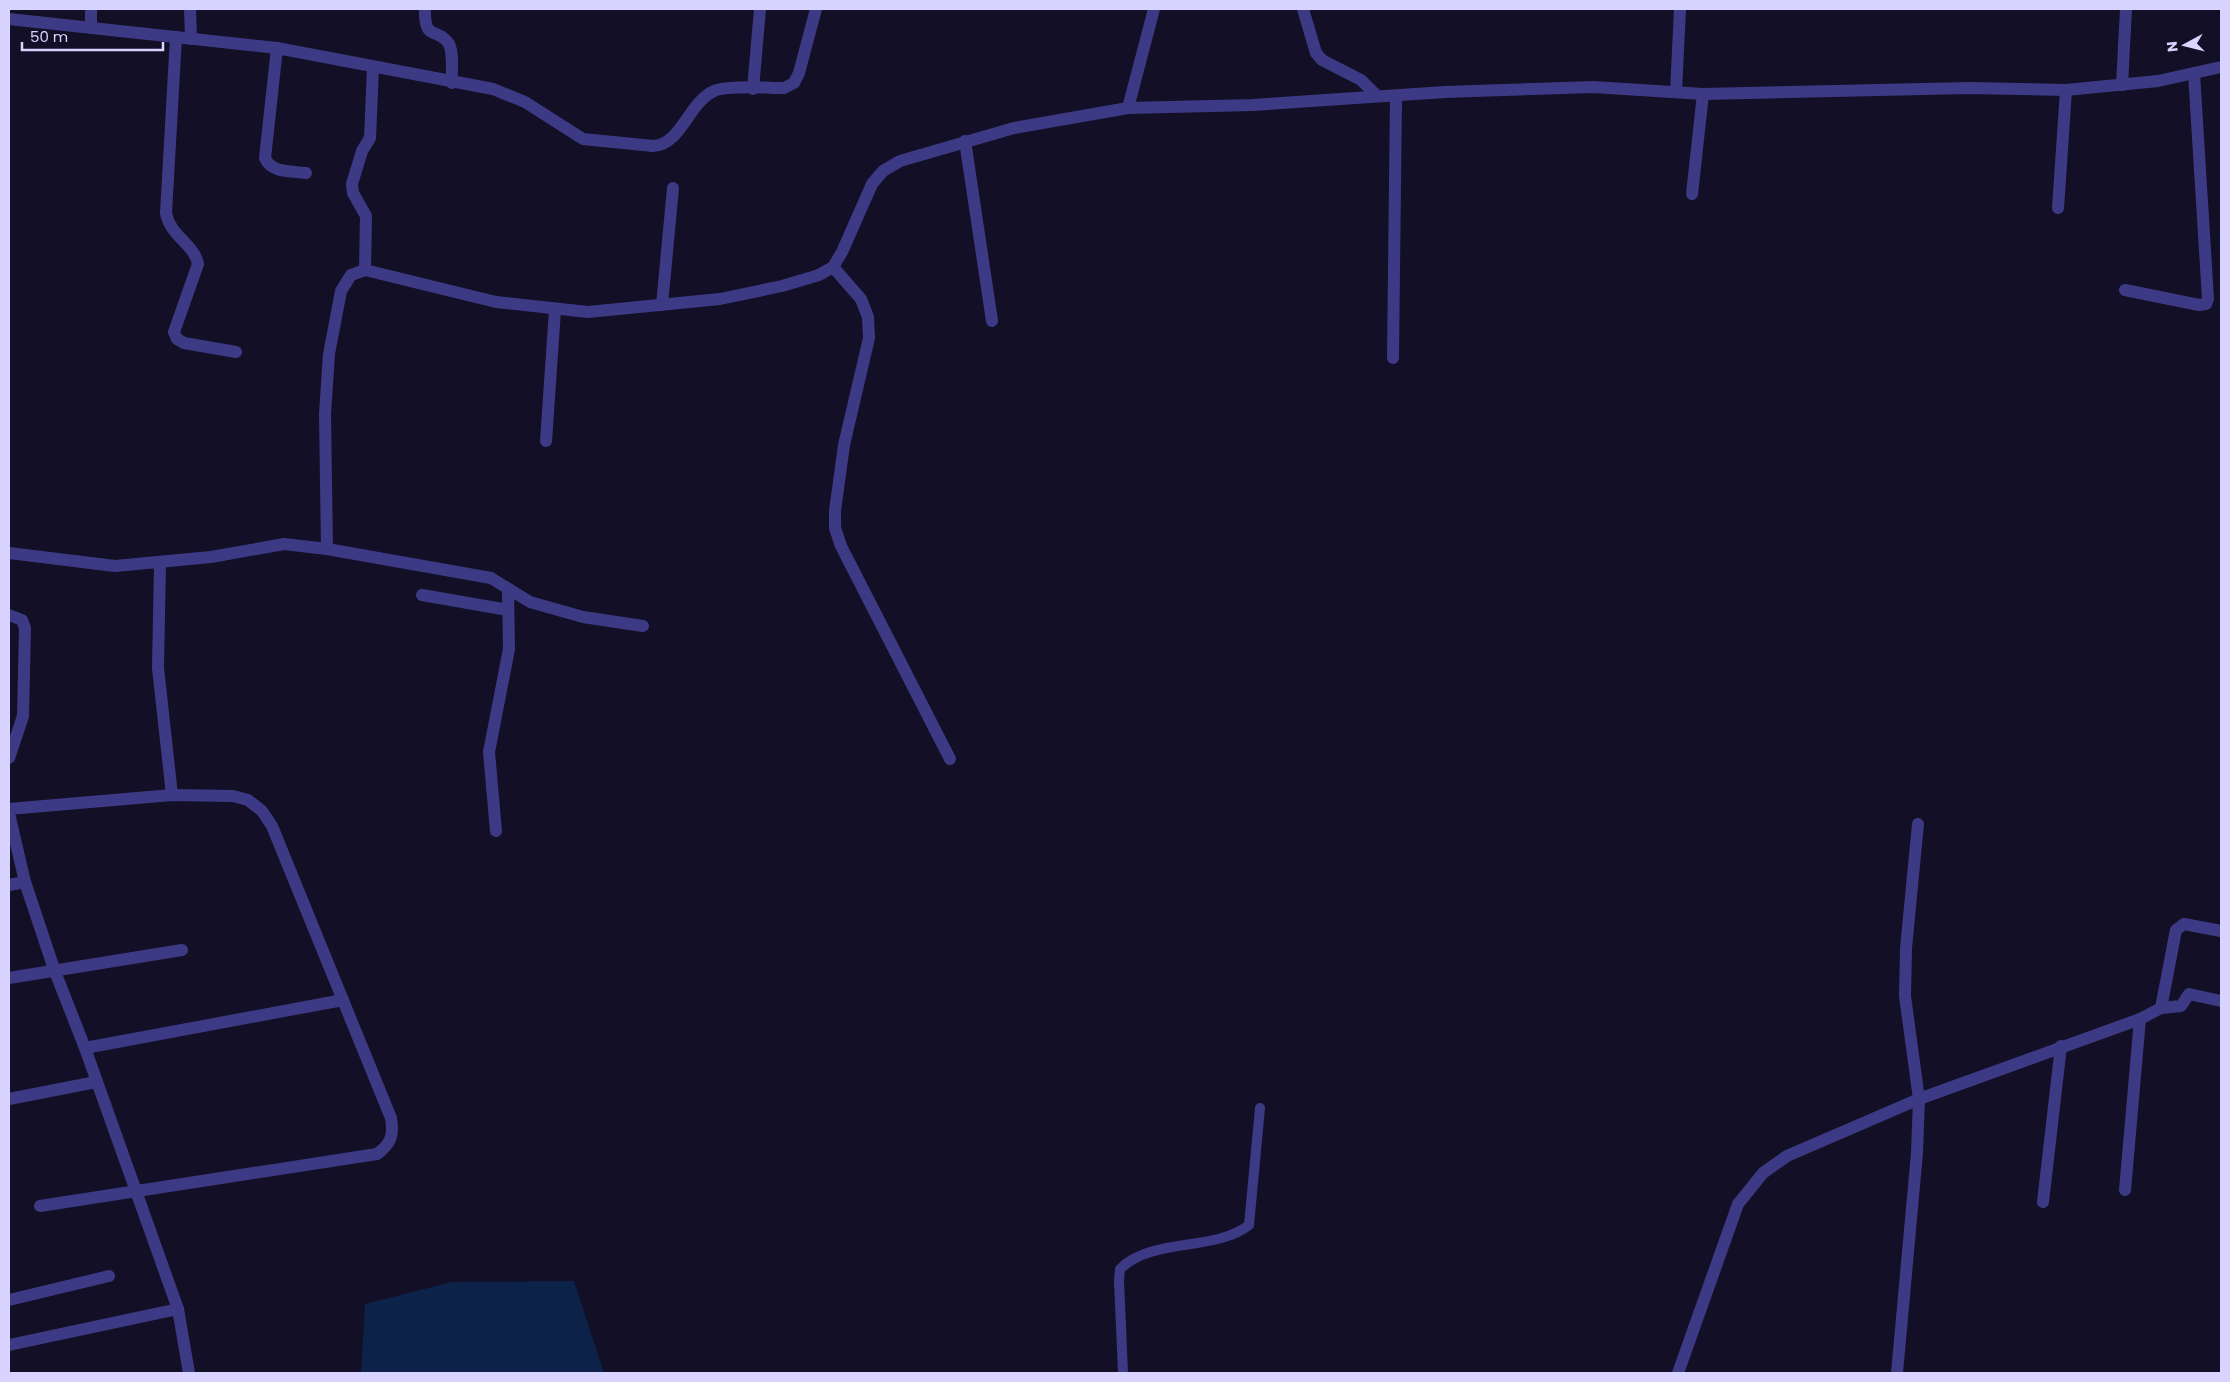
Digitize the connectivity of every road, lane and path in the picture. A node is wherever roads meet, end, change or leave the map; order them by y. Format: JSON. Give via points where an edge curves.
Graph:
{"nodes":[{"id":1,"x":91,"y":9,"type":"edge"},
{"id":2,"x":190,"y":9,"type":"edge"},
{"id":3,"x":425,"y":9,"type":"edge"},
{"id":4,"x":760,"y":9,"type":"edge"},
{"id":5,"x":816,"y":9,"type":"edge"},
{"id":6,"x":1154,"y":9,"type":"edge"},
{"id":7,"x":1303,"y":9,"type":"edge"},
{"id":8,"x":1680,"y":9,"type":"edge"},
{"id":9,"x":2126,"y":9,"type":"edge"},
{"id":10,"x":9,"y":19,"type":"edge"},
{"id":11,"x":91,"y":28,"type":"junction"},
{"id":12,"x":176,"y":37,"type":"junction"},
{"id":13,"x":191,"y":39,"type":"junction"},
{"id":14,"x":277,"y":48,"type":"junction"},
{"id":15,"x":373,"y":67,"type":"junction"},
{"id":16,"x":2221,"y":67,"type":"edge"},
{"id":17,"x":2194,"y":73,"type":"junction"},
{"id":18,"x":452,"y":83,"type":"junction"},
{"id":19,"x":2122,"y":85,"type":"junction"},
{"id":20,"x":753,"y":89,"type":"junction"},
{"id":21,"x":2066,"y":90,"type":"junction"},
{"id":22,"x":1676,"y":92,"type":"junction"},
{"id":23,"x":1703,"y":94,"type":"junction"},
{"id":24,"x":1377,"y":96,"type":"junction"},
{"id":25,"x":1396,"y":96,"type":"junction"},
{"id":26,"x":1128,"y":108,"type":"junction"},
{"id":27,"x":965,"y":140,"type":"junction"},
{"id":28,"x":306,"y":173,"type":"dead end"},
{"id":29,"x":673,"y":188,"type":"dead end"},
{"id":30,"x":1692,"y":194,"type":"dead end"},
{"id":31,"x":2058,"y":208,"type":"dead end"},
{"id":32,"x":833,"y":267,"type":"junction"},
{"id":33,"x":365,"y":270,"type":"junction"},
{"id":34,"x":2125,"y":290,"type":"dead end"},
{"id":35,"x":662,"y":305,"type":"junction"},
{"id":36,"x":555,"y":310,"type":"junction"},
{"id":37,"x":992,"y":321,"type":"dead end"},
{"id":38,"x":236,"y":352,"type":"dead end"},
{"id":39,"x":1394,"y":358,"type":"dead end"},
{"id":40,"x":546,"y":441,"type":"dead end"},
{"id":41,"x":327,"y":550,"type":"junction"},
{"id":42,"x":9,"y":553,"type":"edge"},
{"id":43,"x":160,"y":563,"type":"junction"},
{"id":44,"x":508,"y":589,"type":"junction"},
{"id":45,"x":422,"y":595,"type":"dead end"},
{"id":46,"x":508,"y":610,"type":"junction"},
{"id":47,"x":9,"y":615,"type":"edge"},
{"id":48,"x":644,"y":626,"type":"dead end"},
{"id":49,"x":9,"y":758,"type":"edge"},
{"id":50,"x":950,"y":759,"type":"dead end"},
{"id":51,"x":172,"y":795,"type":"junction"},
{"id":52,"x":9,"y":809,"type":"edge"},
{"id":53,"x":9,"y":814,"type":"edge"},
{"id":54,"x":1918,"y":824,"type":"dead end"},
{"id":55,"x":496,"y":831,"type":"dead end"},
{"id":56,"x":24,"y":882,"type":"junction"},
{"id":57,"x":9,"y":885,"type":"edge"},
{"id":58,"x":2221,"y":931,"type":"edge"},
{"id":59,"x":182,"y":950,"type":"dead end"},
{"id":60,"x":54,"y":969,"type":"junction"},
{"id":61,"x":9,"y":978,"type":"edge"},
{"id":62,"x":343,"y":1000,"type":"junction"},
{"id":63,"x":2221,"y":1001,"type":"edge"},
{"id":64,"x":2161,"y":1008,"type":"junction"},
{"id":65,"x":2140,"y":1018,"type":"junction"},
{"id":66,"x":2061,"y":1046,"type":"junction"},
{"id":67,"x":85,"y":1048,"type":"junction"},
{"id":68,"x":96,"y":1082,"type":"junction"},
{"id":69,"x":9,"y":1099,"type":"edge"},
{"id":70,"x":1919,"y":1099,"type":"junction"},
{"id":71,"x":1260,"y":1108,"type":"dead end"},
{"id":72,"x":2125,"y":1190,"type":"dead end"},
{"id":73,"x":136,"y":1191,"type":"junction"},
{"id":74,"x":2043,"y":1202,"type":"dead end"},
{"id":75,"x":40,"y":1206,"type":"dead end"},
{"id":76,"x":109,"y":1276,"type":"dead end"},
{"id":77,"x":9,"y":1300,"type":"edge"},
{"id":78,"x":178,"y":1309,"type":"junction"},
{"id":79,"x":9,"y":1345,"type":"edge"},
{"id":80,"x":189,"y":1373,"type":"edge"},
{"id":81,"x":1123,"y":1373,"type":"edge"},
{"id":82,"x":1678,"y":1373,"type":"edge"},
{"id":83,"x":1897,"y":1373,"type":"edge"}],
"edges":[{"from":1,"to":11,"type":"street"},
{"from":2,"to":13,"type":"street"},
{"from":3,"to":18,"type":"street","via":[[426,27],[431,33],[444,38],[451,49]]},
{"from":4,"to":20,"type":"street"},
{"from":5,"to":20,"type":"street","via":[[794,83],[784,88]]},
{"from":6,"to":26,"type":"street"},
{"from":7,"to":24,"type":"street","via":[[1316,53],[1322,60],[1361,80]]},
{"from":8,"to":22,"type":"street"},
{"from":9,"to":19,"type":"street"},
{"from":10,"to":11,"type":"street"},
{"from":11,"to":12,"type":"street"},
{"from":12,"to":13,"type":"street"},
{"from":12,"to":38,"type":"street","via":[[166,213],[171,229],[196,257],[198,264],[174,332],[184,343]]},
{"from":13,"to":14,"type":"street"},
{"from":14,"to":15,"type":"street"},
{"from":14,"to":28,"type":"street","via":[[265,158],[275,169]]},
{"from":15,"to":18,"type":"street"},
{"from":15,"to":33,"type":"street","via":[[370,138],[362,151],[352,184],[353,193],[366,216]]},
{"from":16,"to":17,"type":"street"},
{"from":17,"to":19,"type":"street"},
{"from":17,"to":34,"type":"street","via":[[2208,299],[2206,304],[2199,305]]},
{"from":18,"to":20,"type":"street","via":[[511,94],[584,139],[653,146],[662,146],[670,141],[706,96],[722,89]]},
{"from":19,"to":21,"type":"street"},
{"from":21,"to":23,"type":"street","via":[[1969,88]]},
{"from":21,"to":31,"type":"street"},
{"from":22,"to":23,"type":"street"},
{"from":22,"to":25,"type":"street","via":[[1593,87]]},
{"from":23,"to":30,"type":"street"},
{"from":24,"to":25,"type":"street"},
{"from":24,"to":26,"type":"street","via":[[1253,105]]},
{"from":25,"to":39,"type":"street"},
{"from":26,"to":27,"type":"street","via":[[1053,120]]},
{"from":27,"to":32,"type":"street","via":[[900,160],[883,171],[872,184]]},
{"from":27,"to":37,"type":"street"},
{"from":29,"to":35,"type":"street"},
{"from":32,"to":35,"type":"street","via":[[819,275],[782,286],[720,299]]},
{"from":32,"to":50,"type":"street","via":[[861,299],[868,317],[869,338],[844,445],[835,528],[841,546]]},
{"from":33,"to":36,"type":"street","via":[[496,302]]},
{"from":33,"to":41,"type":"street","via":[[351,275],[341,291],[329,354],[325,414]]},
{"from":35,"to":36,"type":"street","via":[[588,312]]},
{"from":36,"to":40,"type":"street"},
{"from":41,"to":43,"type":"street","via":[[284,544]]},
{"from":41,"to":44,"type":"street","via":[[491,578]]},
{"from":42,"to":43,"type":"street","via":[[115,566]]},
{"from":43,"to":51,"type":"street","via":[[158,668]]},
{"from":44,"to":46,"type":"street"},
{"from":44,"to":48,"type":"street","via":[[530,602],[583,618]]},
{"from":45,"to":46,"type":"street"},
{"from":46,"to":55,"type":"street","via":[[508,660],[489,752]]},
{"from":47,"to":49,"type":"street","via":[[22,620],[25,628],[23,716]]},
{"from":51,"to":52,"type":"street"},
{"from":51,"to":62,"type":"street","via":[[233,796],[248,800],[262,812],[272,826]]},
{"from":53,"to":56,"type":"street"},
{"from":54,"to":70,"type":"street","via":[[1906,948],[1905,996]]},
{"from":56,"to":57,"type":"street"},
{"from":56,"to":60,"type":"street"},
{"from":58,"to":64,"type":"street","via":[[2184,924],[2176,930]]},
{"from":59,"to":60,"type":"street"},
{"from":60,"to":61,"type":"street"},
{"from":60,"to":67,"type":"street"},
{"from":62,"to":67,"type":"street"},
{"from":62,"to":73,"type":"street","via":[[391,1118],[393,1134],[387,1147],[376,1154]]},
{"from":63,"to":64,"type":"street","via":[[2189,994],[2181,1006]]},
{"from":64,"to":65,"type":"street"},
{"from":65,"to":66,"type":"street"},
{"from":65,"to":72,"type":"street"},
{"from":66,"to":70,"type":"street"},
{"from":66,"to":74,"type":"street"},
{"from":67,"to":68,"type":"street"},
{"from":68,"to":69,"type":"street"},
{"from":68,"to":73,"type":"street"},
{"from":70,"to":82,"type":"street","via":[[1787,1156],[1749,1188],[1738,1204]]},
{"from":70,"to":83,"type":"street"},
{"from":71,"to":81,"type":"lane","via":[[1249,1225],[1231,1234],[1137,1256],[1120,1268]]},
{"from":73,"to":75,"type":"street"},
{"from":73,"to":78,"type":"street"},
{"from":76,"to":77,"type":"street"},
{"from":78,"to":79,"type":"street"},
{"from":78,"to":80,"type":"street"}]}
